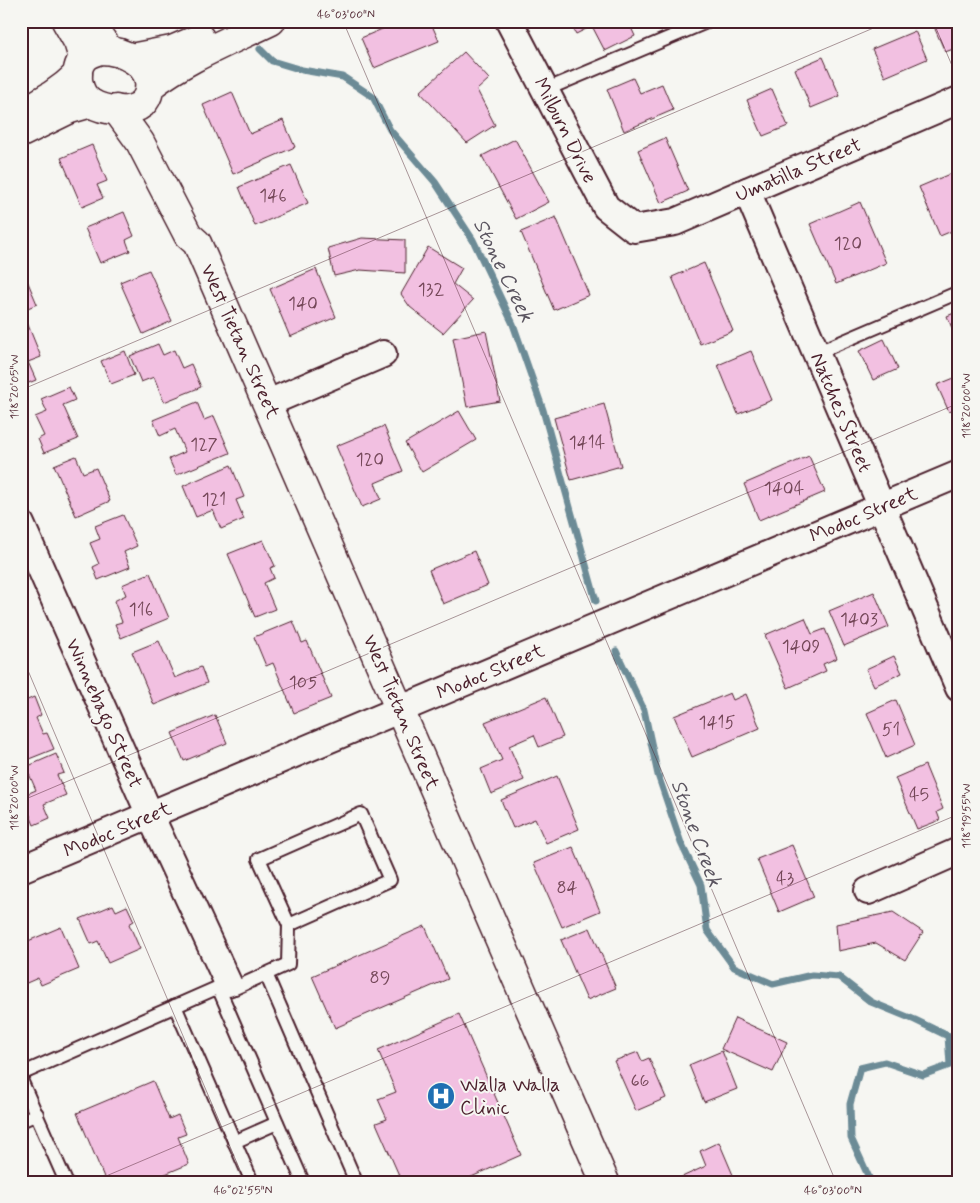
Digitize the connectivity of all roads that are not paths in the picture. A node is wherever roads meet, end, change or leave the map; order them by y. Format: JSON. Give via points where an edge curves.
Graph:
{"nodes":[{"id":1,"x":66,"y":21,"type":"edge"},
{"id":2,"x":88,"y":21,"type":"edge"},
{"id":3,"x":241,"y":21,"type":"edge"},
{"id":4,"x":271,"y":21,"type":"edge"},
{"id":5,"x":510,"y":21,"type":"edge"},
{"id":6,"x":709,"y":21,"type":"edge"},
{"id":7,"x":120,"y":54,"type":"junction"},
{"id":8,"x":81,"y":66,"type":"junction"},
{"id":9,"x":545,"y":90,"type":"junction"},
{"id":10,"x":147,"y":94,"type":"junction"},
{"id":11,"x":959,"y":100,"type":"edge"},
{"id":12,"x":103,"y":106,"type":"junction"},
{"id":13,"x":21,"y":112,"type":"edge"},
{"id":14,"x":21,"y":133,"type":"edge"},
{"id":15,"x":747,"y":191,"type":"junction"},
{"id":16,"x":634,"y":229,"type":"joint"},
{"id":17,"x":197,"y":243,"type":"junction"},
{"id":18,"x":959,"y":292,"type":"edge"},
{"id":19,"x":816,"y":353,"type":"junction"},
{"id":20,"x":383,"y":354,"type":"dead end"},
{"id":21,"x":268,"y":403,"type":"junction"},
{"id":22,"x":959,"y":474,"type":"edge"},
{"id":23,"x":882,"y":506,"type":"junction"},
{"id":24,"x":21,"y":524,"type":"edge"},
{"id":25,"x":954,"y":661,"type":"edge"},
{"id":26,"x":959,"y":688,"type":"edge"},
{"id":27,"x":400,"y":709,"type":"junction"},
{"id":28,"x":150,"y":815,"type":"junction"},
{"id":29,"x":959,"y":851,"type":"edge"},
{"id":30,"x":21,"y":869,"type":"edge"},
{"id":31,"x":868,"y":890,"type":"dead end"},
{"id":32,"x":289,"y":925,"type":"junction"},
{"id":33,"x":266,"y":974,"type":"junction"},
{"id":34,"x":223,"y":985,"type":"junction"},
{"id":35,"x":175,"y":1006,"type":"junction"},
{"id":36,"x":21,"y":1074,"type":"edge"},
{"id":37,"x":21,"y":1080,"type":"edge"},
{"id":38,"x":37,"y":1114,"type":"junction"},
{"id":39,"x":21,"y":1121,"type":"edge"},
{"id":40,"x":277,"y":1123,"type":"junction"},
{"id":41,"x":234,"y":1142,"type":"junction"},
{"id":42,"x":66,"y":1182,"type":"edge"},
{"id":43,"x":252,"y":1182,"type":"edge"},
{"id":44,"x":303,"y":1182,"type":"edge"},
{"id":45,"x":356,"y":1182,"type":"edge"},
{"id":46,"x":606,"y":1182,"type":"edge"}],
"edges":[{"from":1,"to":8,"type":"main road","via":[[78,42]]},
{"from":2,"to":7,"type":"main road"},
{"from":3,"to":7,"type":"main road","via":[[172,50]]},
{"from":4,"to":10,"type":"main road","via":[[175,68]]},
{"from":5,"to":9,"type":"street","name":"Milburn Drive"},
{"from":6,"to":9,"type":"lane"},
{"from":7,"to":8,"type":"main road","via":[[100,50],[90,53]]},
{"from":7,"to":10,"type":"main road","via":[[145,68]]},
{"from":8,"to":12,"type":"main road","via":[[78,83],[83,94]]},
{"from":8,"to":13,"type":"main road","via":[[66,86]]},
{"from":9,"to":16,"type":"street","name":"Milburn Drive","via":[[606,206]]},
{"from":10,"to":12,"type":"main road","via":[[137,108],[127,110]]},
{"from":10,"to":17,"type":"main road","name":"West Tietan Street","via":[[150,123],[188,195],[199,229]]},
{"from":11,"to":15,"type":"street","name":"Umatilla Street"},
{"from":12,"to":14,"type":"main road","via":[[70,109]]},
{"from":12,"to":17,"type":"main road","name":"West Tietan Street","via":[[140,142],[188,234]]},
{"from":15,"to":16,"type":"street","name":"Umatilla Street","via":[[674,222]]},
{"from":15,"to":19,"type":"street","name":"Natches Street"},
{"from":17,"to":21,"type":"main road","name":"West Tietan Street"},
{"from":18,"to":19,"type":"lane"},
{"from":19,"to":23,"type":"street","name":"Natches Street"},
{"from":20,"to":21,"type":"street"},
{"from":21,"to":27,"type":"main road","name":"West Tietan Street"},
{"from":22,"to":23,"type":"street","name":"Modoc Street"},
{"from":23,"to":25,"type":"street","name":"Natches Street"},
{"from":23,"to":27,"type":"street","name":"Modoc Street"},
{"from":24,"to":28,"type":"street","name":"Winnebago Street"},
{"from":25,"to":26,"type":"street","name":"Natches Street"},
{"from":27,"to":28,"type":"street","name":"Modoc Street"},
{"from":27,"to":46,"type":"main road","name":"West Tietan Street"},
{"from":28,"to":30,"type":"street","name":"Modoc Street"},
{"from":28,"to":34,"type":"street","name":"Winnebago Street"},
{"from":29,"to":31,"type":"street"},
{"from":32,"to":32,"type":"lane","via":[[390,880],[361,814],[259,859]]},
{"from":32,"to":33,"type":"lane","via":[[288,964]]},
{"from":33,"to":34,"type":"lane","via":[[235,988]]},
{"from":33,"to":45,"type":"lane"},
{"from":34,"to":35,"type":"lane"},
{"from":34,"to":40,"type":"lane"},
{"from":35,"to":36,"type":"lane"},
{"from":35,"to":41,"type":"lane"},
{"from":37,"to":38,"type":"lane"},
{"from":38,"to":39,"type":"lane"},
{"from":38,"to":42,"type":"lane"},
{"from":40,"to":41,"type":"lane"},
{"from":40,"to":44,"type":"lane"},
{"from":41,"to":43,"type":"lane"}]}
